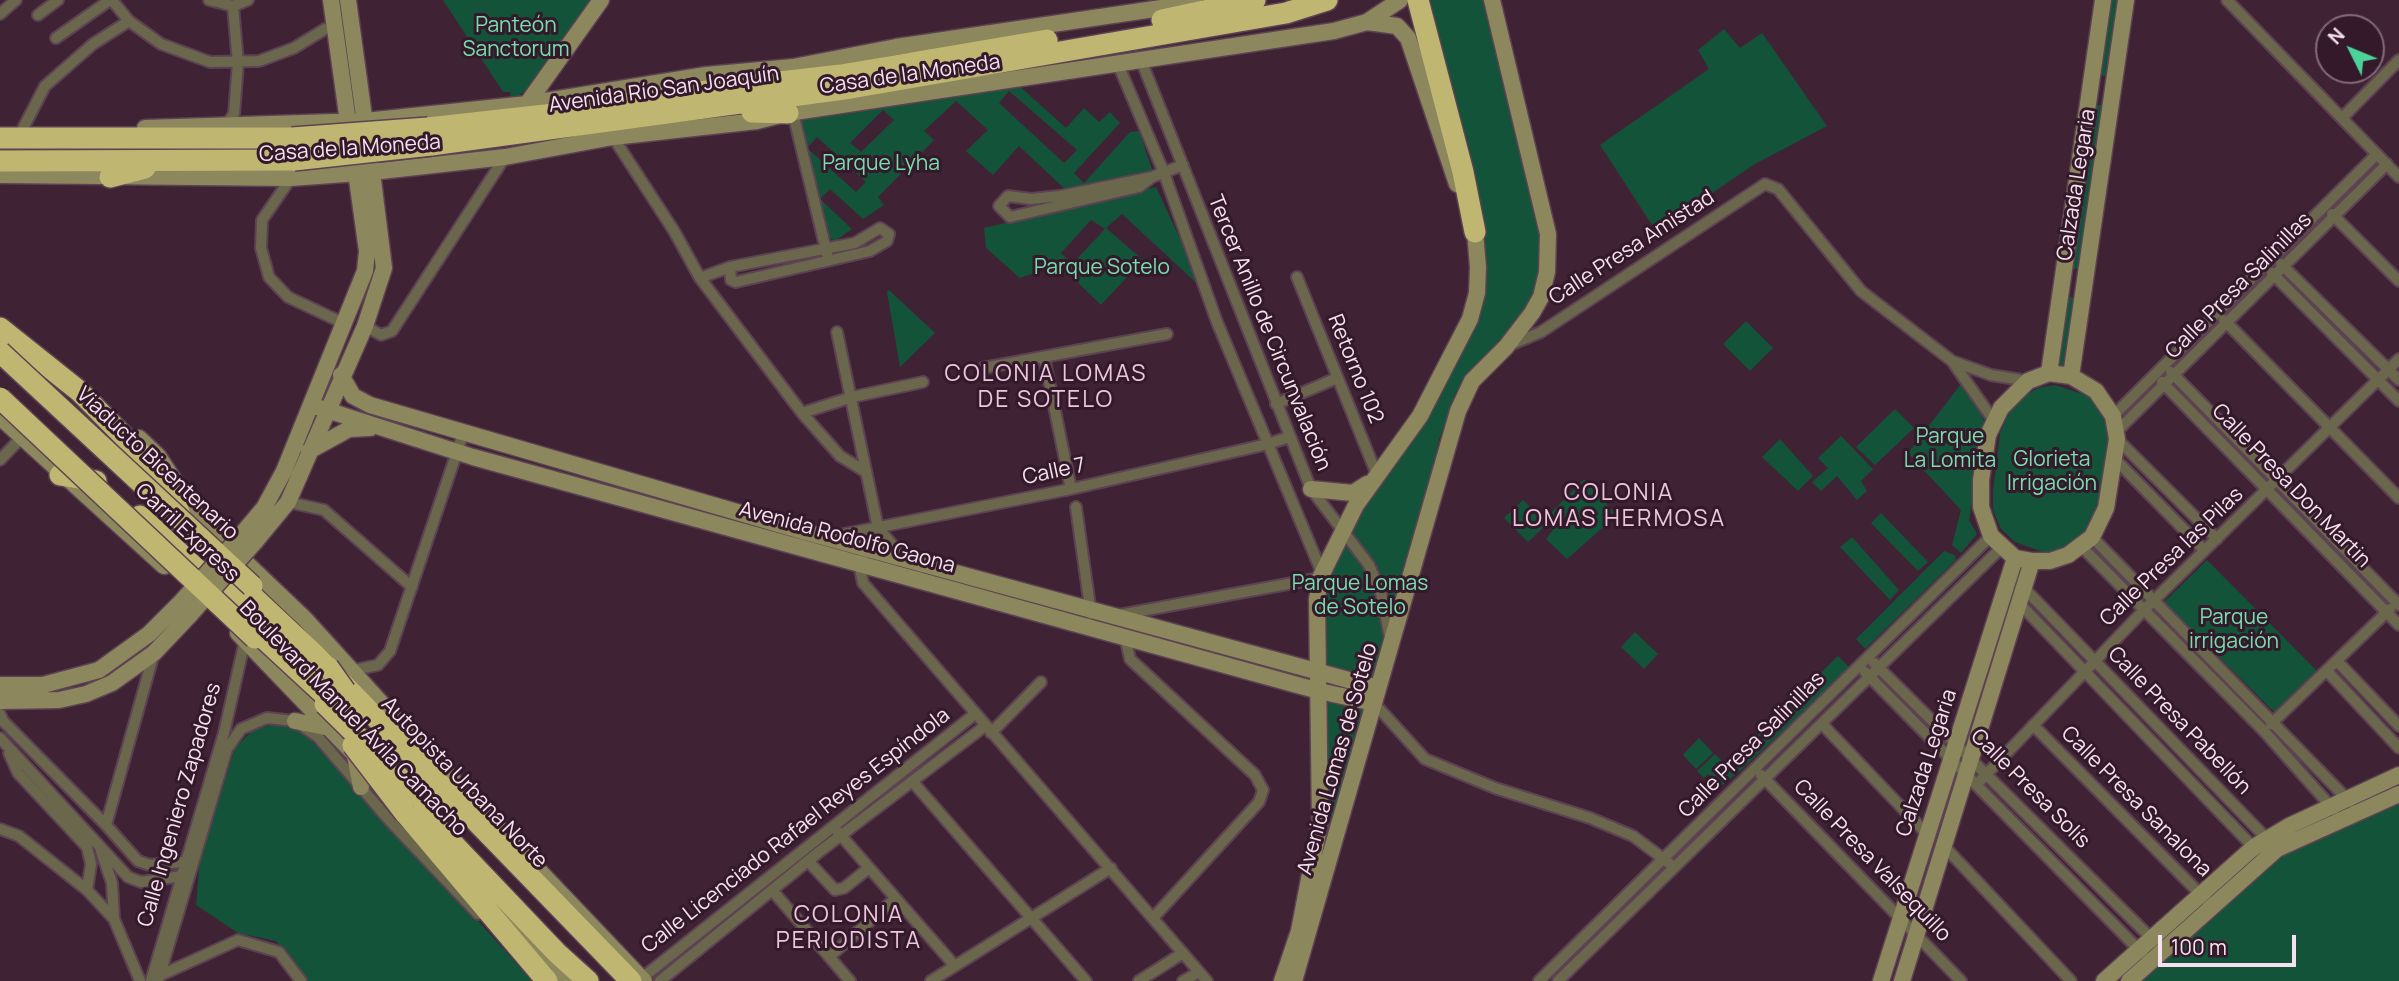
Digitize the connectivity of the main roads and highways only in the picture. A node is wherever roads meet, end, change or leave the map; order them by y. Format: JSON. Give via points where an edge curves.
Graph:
{"nodes":[{"id":1,"x":331,"y":0,"type":"edge"},
{"id":2,"x":348,"y":0,"type":"edge"},
{"id":3,"x":601,"y":0,"type":"edge"},
{"id":4,"x":1211,"y":0,"type":"edge"},
{"id":5,"x":1255,"y":0,"type":"edge"},
{"id":6,"x":1327,"y":0,"type":"edge"},
{"id":7,"x":1405,"y":0,"type":"edge"},
{"id":8,"x":1492,"y":0,"type":"edge"},
{"id":9,"x":2103,"y":0,"type":"edge"},
{"id":10,"x":2126,"y":0,"type":"edge"},
{"id":11,"x":1367,"y":22,"type":"junction"},
{"id":12,"x":793,"y":67,"type":"junction"},
{"id":13,"x":841,"y":75,"type":"junction"},
{"id":14,"x":2091,"y":87,"type":"junction"},
{"id":15,"x":2112,"y":91,"type":"junction"},
{"id":16,"x":527,"y":104,"type":"junction"},
{"id":17,"x":709,"y":107,"type":"junction"},
{"id":18,"x":791,"y":113,"type":"junction"},
{"id":19,"x":348,"y":121,"type":"junction"},
{"id":20,"x":365,"y":121,"type":"junction"},
{"id":21,"x":429,"y":136,"type":"junction"},
{"id":22,"x":63,"y":141,"type":"junction"},
{"id":23,"x":7,"y":145,"type":"edge"},
{"id":24,"x":186,"y":159,"type":"junction"},
{"id":25,"x":0,"y":161,"type":"edge"},
{"id":26,"x":0,"y":168,"type":"edge"},
{"id":27,"x":293,"y":169,"type":"junction"},
{"id":28,"x":364,"y":173,"type":"junction"},
{"id":29,"x":0,"y":175,"type":"edge"},
{"id":30,"x":27,"y":177,"type":"junction"},
{"id":31,"x":110,"y":177,"type":"junction"},
{"id":32,"x":1475,"y":232,"type":"junction"},
{"id":33,"x":2064,"y":277,"type":"junction"},
{"id":34,"x":2084,"y":277,"type":"junction"},
{"id":35,"x":0,"y":317,"type":"edge"},
{"id":36,"x":0,"y":328,"type":"edge"},
{"id":37,"x":0,"y":335,"type":"edge"},
{"id":38,"x":0,"y":352,"type":"edge"},
{"id":39,"x":0,"y":363,"type":"edge"},
{"id":40,"x":42,"y":373,"type":"junction"},
{"id":41,"x":2049,"y":373,"type":"junction"},
{"id":42,"x":341,"y":375,"type":"junction"},
{"id":43,"x":2071,"y":376,"type":"junction"},
{"id":44,"x":0,"y":386,"type":"edge"},
{"id":45,"x":79,"y":391,"type":"junction"},
{"id":46,"x":0,"y":392,"type":"edge"},
{"id":47,"x":0,"y":398,"type":"edge"},
{"id":48,"x":319,"y":408,"type":"junction"},
{"id":49,"x":0,"y":417,"type":"edge"},
{"id":50,"x":379,"y":427,"type":"junction"},
{"id":51,"x":123,"y":430,"type":"junction"},
{"id":52,"x":309,"y":451,"type":"junction"},
{"id":53,"x":154,"y":458,"type":"junction"},
{"id":54,"x":60,"y":475,"type":"junction"},
{"id":55,"x":1376,"y":477,"type":"junction"},
{"id":56,"x":102,"y":482,"type":"junction"},
{"id":57,"x":133,"y":485,"type":"junction"},
{"id":58,"x":653,"y":487,"type":"junction"},
{"id":59,"x":1311,"y":489,"type":"road end"},
{"id":60,"x":648,"y":505,"type":"junction"},
{"id":61,"x":192,"y":525,"type":"junction"},
{"id":62,"x":249,"y":538,"type":"junction"},
{"id":63,"x":2015,"y":558,"type":"junction"},
{"id":64,"x":2032,"y":561,"type":"junction"},
{"id":65,"x":184,"y":610,"type":"junction"},
{"id":66,"x":280,"y":612,"type":"joint"},
{"id":67,"x":250,"y":639,"type":"junction"},
{"id":68,"x":124,"y":655,"type":"junction"},
{"id":69,"x":133,"y":669,"type":"junction"},
{"id":70,"x":340,"y":671,"type":"junction"},
{"id":71,"x":1318,"y":671,"type":"junction"},
{"id":72,"x":0,"y":686,"type":"edge"},
{"id":73,"x":1319,"y":691,"type":"junction"},
{"id":74,"x":313,"y":694,"type":"junction"},
{"id":75,"x":1376,"y":695,"type":"junction"},
{"id":76,"x":0,"y":701,"type":"edge"},
{"id":77,"x":336,"y":719,"type":"junction"},
{"id":78,"x":295,"y":720,"type":"road end"},
{"id":79,"x":412,"y":737,"type":"joint"},
{"id":80,"x":372,"y":748,"type":"junction"},
{"id":81,"x":2399,"y":775,"type":"edge"},
{"id":82,"x":361,"y":787,"type":"road end"},
{"id":83,"x":2399,"y":794,"type":"edge"},
{"id":84,"x":2265,"y":848,"type":"junction"},
{"id":85,"x":589,"y":922,"type":"joint"},
{"id":86,"x":2151,"y":950,"type":"junction"},
{"id":87,"x":557,"y":953,"type":"junction"},
{"id":88,"x":638,"y":980,"type":"edge"},
{"id":89,"x":547,"y":981,"type":"edge"},
{"id":90,"x":566,"y":981,"type":"edge"},
{"id":91,"x":573,"y":981,"type":"edge"},
{"id":92,"x":588,"y":981,"type":"edge"},
{"id":93,"x":599,"y":981,"type":"edge"},
{"id":94,"x":619,"y":981,"type":"edge"},
{"id":95,"x":1282,"y":981,"type":"edge"},
{"id":96,"x":1294,"y":981,"type":"edge"},
{"id":97,"x":1881,"y":981,"type":"edge"},
{"id":98,"x":1902,"y":981,"type":"edge"},
{"id":99,"x":2104,"y":981,"type":"edge"},
{"id":100,"x":2129,"y":981,"type":"edge"}],
"edges":[{"from":1,"to":19,"type":"main road"},
{"from":2,"to":20,"type":"main road"},
{"from":3,"to":16,"type":"main road"},
{"from":4,"to":12,"type":"main road","name":"Casa de la Moneda"},
{"from":5,"to":13,"type":"highway","name":"Avenida Río San Joaquín"},
{"from":6,"to":17,"type":"highway","name":"Avenida Río San Joaquín","via":[[1286,13],[950,72]]},
{"from":7,"to":11,"type":"main road","name":"Casa de la Moneda"},
{"from":7,"to":32,"type":"highway","via":[[1464,172]]},
{"from":8,"to":75,"type":"main road","name":"Avenida Lomas de Sotelo","via":[[1548,234],[1547,272],[1541,297],[1506,347],[1472,382],[1458,411]]},
{"from":9,"to":14,"type":"main road","name":"Calzada Legaria"},
{"from":10,"to":15,"type":"main road","name":"Calzada Legaria"},
{"from":11,"to":18,"type":"main road","name":"Casa de la Moneda","via":[[1334,31]]},
{"from":11,"to":32,"type":"main road","name":"Avenida Lomas de Sotelo","via":[[1397,26],[1409,38]]},
{"from":12,"to":13,"type":"highway","via":[[810,74]]},
{"from":12,"to":16,"type":"main road","name":"Casa de la Moneda","via":[[706,75]]},
{"from":13,"to":21,"type":"highway","name":"Avenida Río San Joaquín","via":[[727,88]]},
{"from":14,"to":15,"type":"main road"},
{"from":14,"to":33,"type":"main road","name":"Calzada Legaria"},
{"from":15,"to":34,"type":"main road","name":"Calzada Legaria"},
{"from":16,"to":20,"type":"main road","name":"Casa de la Moneda"},
{"from":17,"to":18,"type":"highway","via":[[733,113]]},
{"from":17,"to":21,"type":"highway","name":"Avenida Río San Joaquín"},
{"from":18,"to":28,"type":"main road","name":"Casa de la Moneda","via":[[505,157]]},
{"from":19,"to":20,"type":"main road","name":"Casa de la Moneda"},
{"from":19,"to":22,"type":"main road","name":"Casa de la Moneda","via":[[114,130]]},
{"from":19,"to":28,"type":"main road"},
{"from":20,"to":28,"type":"main road"},
{"from":21,"to":22,"type":"highway","name":"Avenida Río San Joaquín","bridge":true},
{"from":21,"to":27,"type":"highway","name":"Avenida Río San Joaquín","bridge":true},
{"from":22,"to":23,"type":"highway","name":"Avenida Río San Joaquín"},
{"from":24,"to":25,"type":"highway","name":"Avenida Río San Joaquín"},
{"from":24,"to":27,"type":"highway","name":"Avenida Río San Joaquín"},
{"from":24,"to":31,"type":"highway"},
{"from":26,"to":30,"type":"highway"},
{"from":27,"to":28,"type":"main road","name":"Casa de la Moneda"},
{"from":27,"to":31,"type":"main road","name":"Casa de la Moneda"},
{"from":28,"to":42,"type":"main road","via":[[384,268],[365,326]]},
{"from":28,"to":48,"type":"main road","via":[[365,271],[343,323]]},
{"from":29,"to":30,"type":"main road","name":"Casa de la Moneda"},
{"from":30,"to":31,"type":"main road","name":"Casa de la Moneda"},
{"from":32,"to":55,"type":"main road","name":"Avenida Lomas de Sotelo","via":[[1477,293],[1470,319],[1420,416]]},
{"from":33,"to":34,"type":"main road"},
{"from":33,"to":41,"type":"main road","name":"Calzada Legaria"},
{"from":34,"to":43,"type":"main road","name":"Calzada Legaria"},
{"from":35,"to":51,"type":"main road"},
{"from":36,"to":45,"type":"highway"},
{"from":37,"to":40,"type":"highway"},
{"from":38,"to":66,"type":"highway","name":"Viaducto Bicentenario","bridge":true},
{"from":39,"to":57,"type":"highway","name":"Boulevard Manuel Ávila Camacho"},
{"from":40,"to":51,"type":"highway"},
{"from":40,"to":57,"type":"highway","via":[[107,438]]},
{"from":41,"to":43,"type":"main road"},
{"from":41,"to":63,"type":"main road","via":[[2028,381],[2007,400],[1984,451],[1983,516],[1996,542]]},
{"from":42,"to":48,"type":"main road"},
{"from":42,"to":58,"type":"main road","name":"Avenida Rodolfo Gaona","via":[[353,396],[370,405]]},
{"from":43,"to":64,"type":"main road","via":[[2095,391],[2113,416],[2117,436],[2106,508],[2087,542],[2062,558]]},
{"from":44,"to":56,"type":"highway","name":"Boulevard Manuel Ávila Camacho"},
{"from":45,"to":51,"type":"highway"},
{"from":45,"to":53,"type":"highway"},
{"from":46,"to":77,"type":"highway","name":"Carril Express","bridge":true},
{"from":47,"to":67,"type":"highway","bridge":true},
{"from":48,"to":50,"type":"main road","name":"Avenida Rodolfo Gaona"},
{"from":48,"to":52,"type":"main road"},
{"from":48,"to":62,"type":"main road"},
{"from":49,"to":54,"type":"main road","name":"Boulevard Manuel Ávila Camacho"},
{"from":50,"to":52,"type":"main road","via":[[349,429]]},
{"from":50,"to":60,"type":"main road","name":"Avenida Rodolfo Gaona"},
{"from":51,"to":53,"type":"highway"},
{"from":51,"to":61,"type":"highway","via":[[159,473]]},
{"from":52,"to":62,"type":"main road","via":[[288,502]]},
{"from":53,"to":61,"type":"highway"},
{"from":54,"to":56,"type":"highway"},
{"from":54,"to":67,"type":"main road","name":"Boulevard Manuel Ávila Camacho"},
{"from":55,"to":59,"type":"main road","via":[[1353,493]]},
{"from":55,"to":71,"type":"main road","name":"Avenida Lomas de Sotelo","via":[[1342,530],[1321,575]]},
{"from":56,"to":87,"type":"highway","name":"Boulevard Manuel Ávila Camacho","via":[[323,692],[403,790]]},
{"from":57,"to":61,"type":"highway","name":"Boulevard Manuel Ávila Camacho"},
{"from":58,"to":60,"type":"main road"},
{"from":58,"to":71,"type":"main road","name":"Avenida Rodolfo Gaona"},
{"from":60,"to":73,"type":"main road","name":"Avenida Rodolfo Gaona"},
{"from":61,"to":70,"type":"highway","name":"Boulevard Manuel Ávila Camacho"},
{"from":62,"to":65,"type":"main road","bridge":true},
{"from":62,"to":65,"type":"main road","bridge":true,"via":[[222,579]]},
{"from":63,"to":64,"type":"main road"},
{"from":63,"to":97,"type":"main road","name":"Calzada Legaria"},
{"from":64,"to":98,"type":"main road","name":"Calzada Legaria","via":[[1970,757],[1970,780]]},
{"from":65,"to":68,"type":"main road"},
{"from":65,"to":69,"type":"main road","via":[[154,653]]},
{"from":66,"to":80,"type":"highway","name":"Autopista Urbana Norte","bridge":true,"via":[[311,644],[357,706]]},
{"from":67,"to":74,"type":"highway","name":"Autopista Urbana Norte"},
{"from":67,"to":77,"type":"main road","name":"Boulevard Manuel Ávila Camacho"},
{"from":68,"to":69,"type":"main road"},
{"from":68,"to":72,"type":"main road","via":[[75,679]]},
{"from":69,"to":76,"type":"main road","via":[[86,694],[58,700]]},
{"from":70,"to":79,"type":"highway"},
{"from":70,"to":88,"type":"highway","name":"Boulevard Manuel Ávila Camacho"},
{"from":71,"to":73,"type":"main road","name":"Avenida Lomas de Sotelo"},
{"from":71,"to":75,"type":"main road","name":"Avenida Rodolfo Gaona"},
{"from":73,"to":75,"type":"main road","name":"Avenida Rodolfo Gaona"},
{"from":73,"to":95,"type":"main road","name":"Avenida Lomas de Sotelo","via":[[1322,788],[1317,849],[1299,931]]},
{"from":74,"to":80,"type":"highway","name":"Autopista Urbana Norte","bridge":true},
{"from":74,"to":89,"type":"highway","bridge":true,"via":[[405,813]]},
{"from":75,"to":96,"type":"main road","name":"Avenida Lomas de Sotelo"},
{"from":77,"to":78,"type":"main road"},
{"from":77,"to":80,"type":"highway","name":"Carril Express","bridge":true},
{"from":79,"to":85,"type":"main road","name":"Boulevard Manuel Ávila Camacho"},
{"from":80,"to":82,"type":"main road"},
{"from":80,"to":90,"type":"main road","name":"Boulevard Manuel Ávila Camacho","via":[[421,822]]},
{"from":80,"to":93,"type":"highway","name":"Autopista Urbana Norte","bridge":true},
{"from":80,"to":94,"type":"highway","name":"Autopista Urbana Norte"},
{"from":81,"to":84,"type":"main road","via":[[2331,807]]},
{"from":83,"to":84,"type":"main road"},
{"from":84,"to":86,"type":"main road"},
{"from":85,"to":88,"type":"highway","via":[[608,951]]},
{"from":86,"to":99,"type":"main road"},
{"from":86,"to":100,"type":"main road"},
{"from":87,"to":91,"type":"highway"},
{"from":87,"to":92,"type":"highway","name":"Boulevard Manuel Ávila Camacho"}]}
